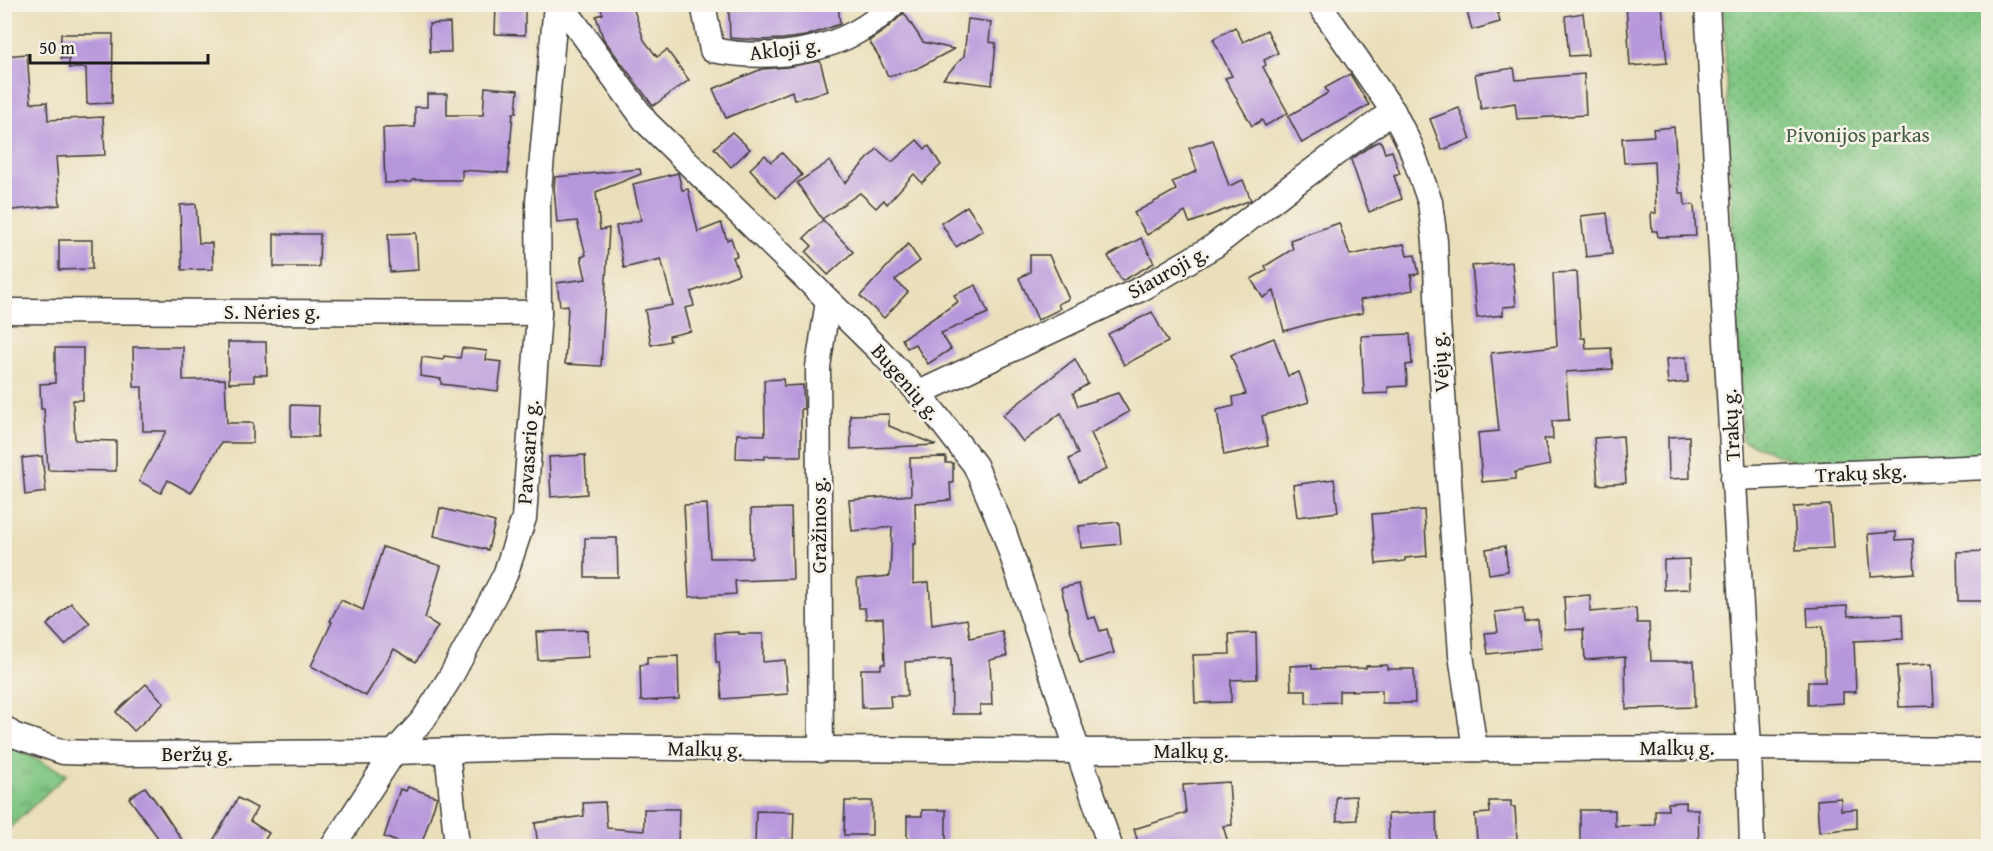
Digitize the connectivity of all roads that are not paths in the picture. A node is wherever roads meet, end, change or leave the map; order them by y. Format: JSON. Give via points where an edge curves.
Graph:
{"nodes":[{"id":1,"x":556,"y":4,"type":"edge"},
{"id":2,"x":561,"y":4,"type":"edge"},
{"id":3,"x":703,"y":4,"type":"edge"},
{"id":4,"x":893,"y":4,"type":"edge"},
{"id":5,"x":1319,"y":4,"type":"edge"},
{"id":6,"x":1707,"y":4,"type":"edge"},
{"id":7,"x":1393,"y":111,"type":"junction"},
{"id":8,"x":828,"y":301,"type":"junction"},
{"id":9,"x":4,"y":311,"type":"edge"},
{"id":10,"x":539,"y":313,"type":"junction"},
{"id":11,"x":919,"y":393,"type":"junction"},
{"id":12,"x":1989,"y":467,"type":"edge"},
{"id":13,"x":1733,"y":478,"type":"junction"},
{"id":14,"x":4,"y":728,"type":"edge"},
{"id":15,"x":1749,"y":748,"type":"junction"},
{"id":16,"x":1475,"y":749,"type":"junction"},
{"id":17,"x":821,"y":750,"type":"junction"},
{"id":18,"x":1989,"y":750,"type":"edge"},
{"id":19,"x":447,"y":751,"type":"junction"},
{"id":20,"x":1076,"y":751,"type":"junction"},
{"id":21,"x":394,"y":752,"type":"junction"},
{"id":22,"x":333,"y":846,"type":"edge"},
{"id":23,"x":456,"y":846,"type":"edge"},
{"id":24,"x":1110,"y":846,"type":"edge"},
{"id":25,"x":1752,"y":846,"type":"edge"}],
"edges":[{"from":1,"to":10,"type":"street","name":"Pavasario g.","via":[[538,201]]},
{"from":2,"to":8,"type":"street","name":"Bugenių g.","via":[[646,122]]},
{"from":3,"to":4,"type":"street","name":"Akloji g.","via":[[712,50],[768,55],[803,51],[846,39],[880,18]]},
{"from":5,"to":7,"type":"street","name":"Vėjų g."},
{"from":6,"to":13,"type":"street","name":"Trakų g."},
{"from":7,"to":11,"type":"street","name":"Siauroji g.","via":[[1214,246],[1143,288]]},
{"from":7,"to":16,"type":"street","name":"Vėjų g.","via":[[1430,202],[1461,655]]},
{"from":8,"to":11,"type":"street","name":"Bugenių g."},
{"from":8,"to":17,"type":"street","name":"Gražinos g.","via":[[818,367]]},
{"from":9,"to":10,"type":"street","name":"S. Nėries g."},
{"from":10,"to":21,"type":"street","name":"Pavasario g.","via":[[524,518],[505,575],[450,678],[423,720]]},
{"from":11,"to":20,"type":"street","name":"Bugenių g.","via":[[975,465],[1004,532]]},
{"from":12,"to":13,"type":"street","name":"Trakų skg."},
{"from":13,"to":15,"type":"street","name":"Trakų g."},
{"from":14,"to":21,"type":"street","name":"Beržų g.","via":[[13,735],[63,752]]},
{"from":15,"to":16,"type":"street","name":"Malkų g."},
{"from":15,"to":18,"type":"street","name":"Malkų g."},
{"from":15,"to":25,"type":"street","name":"Trakų g."},
{"from":16,"to":20,"type":"street","name":"Malkų g."},
{"from":17,"to":19,"type":"street","name":"Malkų g.","via":[[553,747]]},
{"from":17,"to":20,"type":"street","name":"Malkų g."},
{"from":19,"to":21,"type":"street","name":"Malkų g."},
{"from":19,"to":23,"type":"street"},
{"from":20,"to":24,"type":"street","name":"Bugenių g."},
{"from":21,"to":22,"type":"street","name":"Pavasario g."}]}
